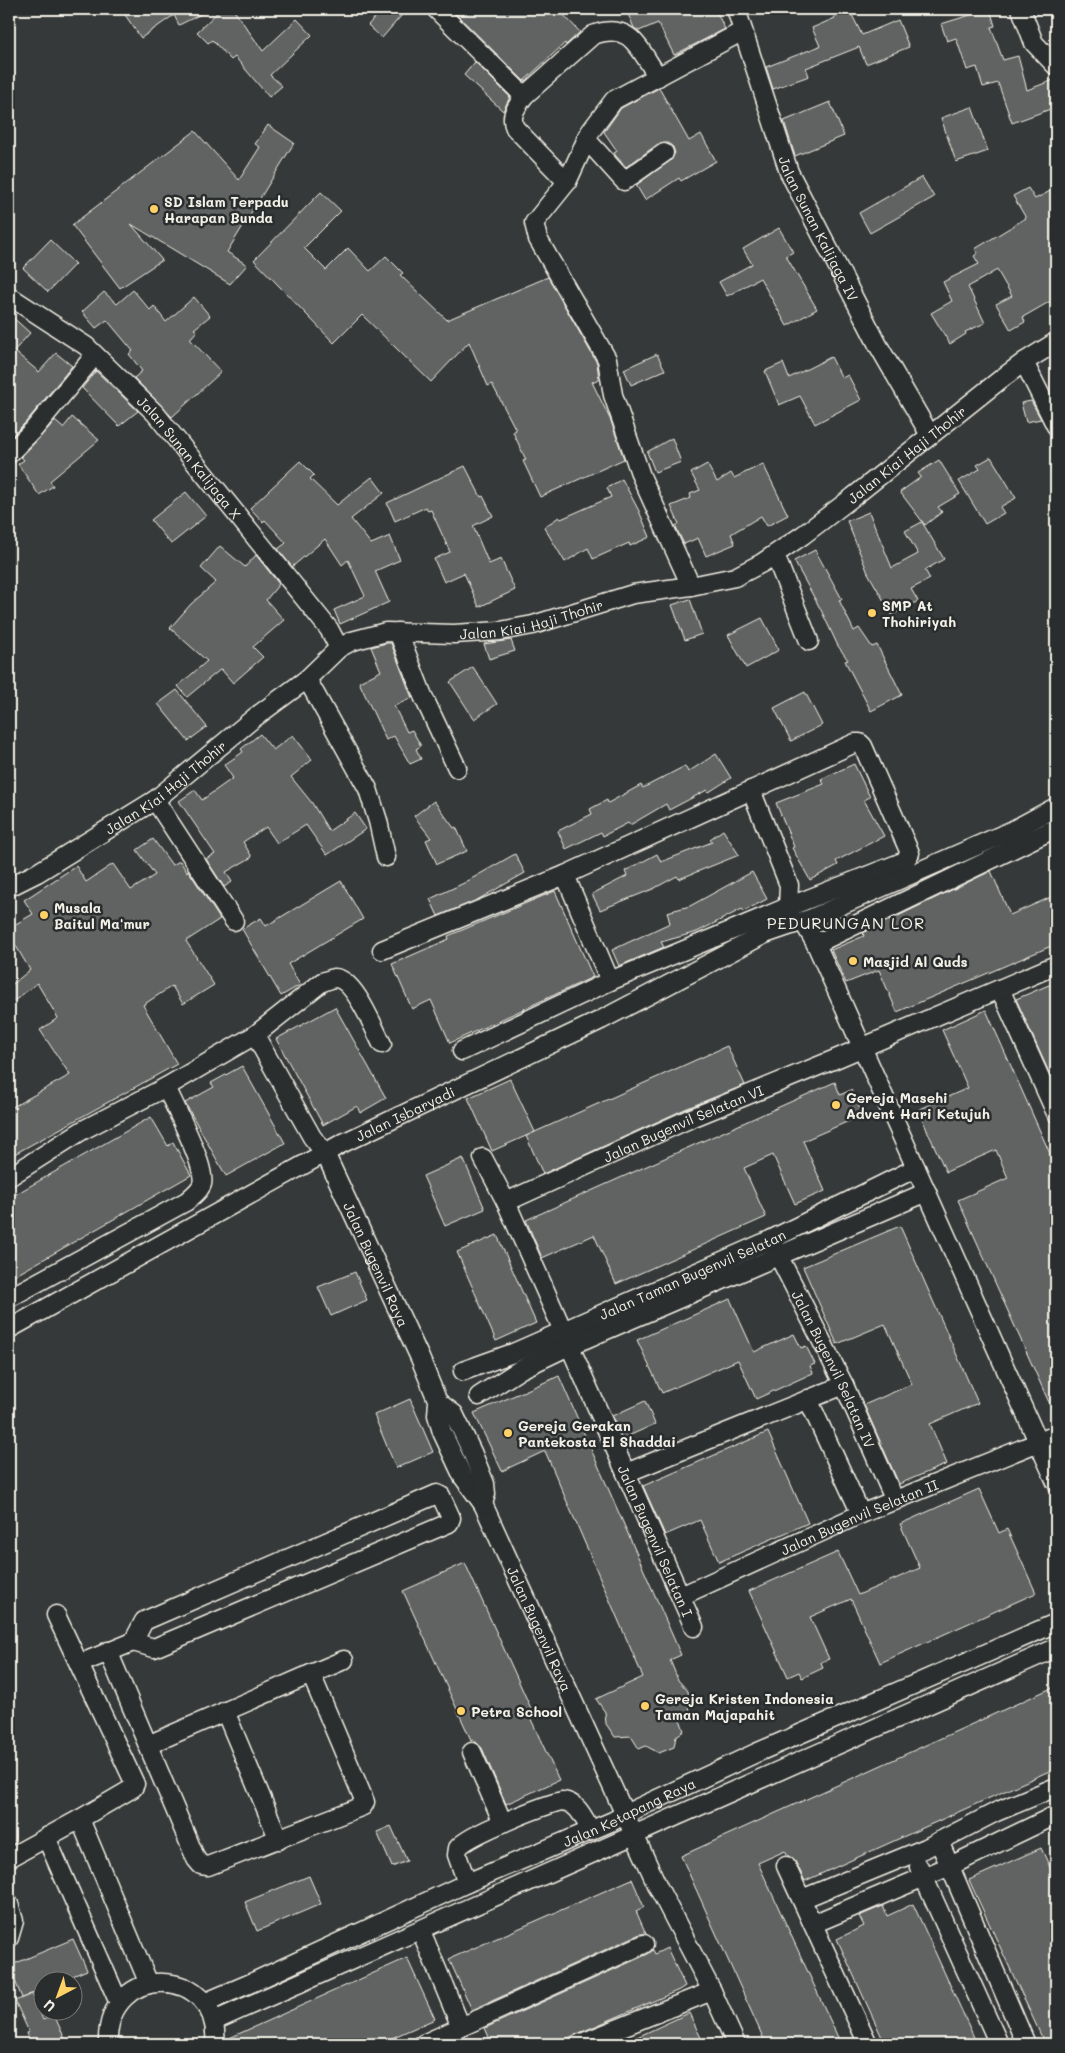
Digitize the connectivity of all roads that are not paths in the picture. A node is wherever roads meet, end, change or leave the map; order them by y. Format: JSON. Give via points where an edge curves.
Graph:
{"nodes":[{"id":1,"x":436,"y":9,"type":"edge"},
{"id":2,"x":736,"y":9,"type":"edge"},
{"id":3,"x":1021,"y":9,"type":"edge"},
{"id":4,"x":743,"y":32,"type":"junction"},
{"id":5,"x":1056,"y":66,"type":"edge"},
{"id":6,"x":658,"y":77,"type":"junction"},
{"id":7,"x":524,"y":96,"type":"junction"},
{"id":8,"x":586,"y":139,"type":"junction"},
{"id":9,"x":664,"y":153,"type":"dead end"},
{"id":10,"x":567,"y":182,"type":"junction"},
{"id":11,"x":9,"y":296,"type":"edge"},
{"id":12,"x":1056,"y":342,"type":"edge"},
{"id":13,"x":95,"y":355,"type":"junction"},
{"id":14,"x":1024,"y":362,"type":"junction"},
{"id":15,"x":1056,"y":426,"type":"edge"},
{"id":16,"x":930,"y":435,"type":"junction"},
{"id":17,"x":9,"y":454,"type":"edge"},
{"id":18,"x":775,"y":555,"type":"junction"},
{"id":19,"x":691,"y":586,"type":"junction"},
{"id":20,"x":398,"y":632,"type":"junction"},
{"id":21,"x":809,"y":641,"type":"dead end"},
{"id":22,"x":339,"y":648,"type":"junction"},
{"id":23,"x":307,"y":679,"type":"junction"},
{"id":24,"x":457,"y":768,"type":"dead end"},
{"id":25,"x":751,"y":790,"type":"junction"},
{"id":26,"x":155,"y":800,"type":"junction"},
{"id":27,"x":1056,"y":807,"type":"edge"},
{"id":28,"x":1056,"y":828,"type":"edge"},
{"id":29,"x":386,"y":857,"type":"dead end"},
{"id":30,"x":565,"y":875,"type":"junction"},
{"id":31,"x":789,"y":885,"type":"junction"},
{"id":32,"x":9,"y":887,"type":"edge"},
{"id":33,"x":805,"y":900,"type":"junction"},
{"id":34,"x":788,"y":907,"type":"junction"},
{"id":35,"x":234,"y":921,"type":"dead end"},
{"id":36,"x":803,"y":921,"type":"junction"},
{"id":37,"x":816,"y":944,"type":"junction"},
{"id":38,"x":382,"y":950,"type":"dead end"},
{"id":39,"x":1056,"y":965,"type":"edge"},
{"id":40,"x":610,"y":981,"type":"junction"},
{"id":41,"x":1000,"y":988,"type":"junction"},
{"id":42,"x":256,"y":1035,"type":"junction"},
{"id":43,"x":382,"y":1044,"type":"dead end"},
{"id":44,"x":862,"y":1047,"type":"junction"},
{"id":45,"x":462,"y":1051,"type":"dead end"},
{"id":46,"x":166,"y":1087,"type":"junction"},
{"id":47,"x":1056,"y":1113,"type":"edge"},
{"id":48,"x":325,"y":1154,"type":"junction"},
{"id":49,"x":482,"y":1158,"type":"dead end"},
{"id":50,"x":916,"y":1168,"type":"junction"},
{"id":51,"x":9,"y":1177,"type":"edge"},
{"id":52,"x":927,"y":1192,"type":"junction"},
{"id":53,"x":506,"y":1202,"type":"junction"},
{"id":54,"x":770,"y":1240,"type":"junction"},
{"id":55,"x":780,"y":1257,"type":"junction"},
{"id":56,"x":9,"y":1298,"type":"edge"},
{"id":57,"x":9,"y":1329,"type":"edge"},
{"id":58,"x":566,"y":1339,"type":"junction"},
{"id":59,"x":463,"y":1370,"type":"dead end"},
{"id":60,"x":844,"y":1385,"type":"junction"},
{"id":61,"x":479,"y":1396,"type":"dead end"},
{"id":62,"x":808,"y":1399,"type":"junction"},
{"id":63,"x":1056,"y":1435,"type":"edge"},
{"id":64,"x":1039,"y":1443,"type":"junction"},
{"id":65,"x":626,"y":1474,"type":"junction"},
{"id":66,"x":1056,"y":1482,"type":"edge"},
{"id":67,"x":895,"y":1501,"type":"junction"},
{"id":68,"x":860,"y":1514,"type":"junction"},
{"id":69,"x":270,"y":1567,"type":"junction"},
{"id":70,"x":282,"y":1592,"type":"junction"},
{"id":71,"x":681,"y":1596,"type":"junction"},
{"id":72,"x":56,"y":1615,"type":"dead end"},
{"id":73,"x":1050,"y":1626,"type":"edge"},
{"id":74,"x":694,"y":1627,"type":"dead end"},
{"id":75,"x":133,"y":1642,"type":"junction"},
{"id":76,"x":1054,"y":1649,"type":"edge"},
{"id":77,"x":108,"y":1651,"type":"junction"},
{"id":78,"x":344,"y":1660,"type":"dead end"},
{"id":79,"x":79,"y":1664,"type":"junction"},
{"id":80,"x":311,"y":1674,"type":"junction"},
{"id":81,"x":225,"y":1711,"type":"junction"},
{"id":82,"x":148,"y":1745,"type":"junction"},
{"id":83,"x":472,"y":1752,"type":"dead end"},
{"id":84,"x":1056,"y":1787,"type":"edge"},
{"id":85,"x":1030,"y":1799,"type":"junction"},
{"id":86,"x":625,"y":1814,"type":"junction"},
{"id":87,"x":1052,"y":1818,"type":"edge"},
{"id":88,"x":80,"y":1819,"type":"junction"},
{"id":89,"x":503,"y":1823,"type":"junction"},
{"id":90,"x":591,"y":1831,"type":"junction"},
{"id":91,"x":635,"y":1835,"type":"junction"},
{"id":92,"x":46,"y":1837,"type":"junction"},
{"id":93,"x":279,"y":1840,"type":"junction"},
{"id":94,"x":939,"y":1841,"type":"junction"},
{"id":95,"x":912,"y":1854,"type":"junction"},
{"id":96,"x":9,"y":1858,"type":"edge"},
{"id":97,"x":786,"y":1866,"type":"dead end"},
{"id":98,"x":950,"y":1866,"type":"junction"},
{"id":99,"x":924,"y":1877,"type":"junction"},
{"id":100,"x":467,"y":1884,"type":"junction"},
{"id":101,"x":802,"y":1899,"type":"junction"},
{"id":102,"x":9,"y":1904,"type":"edge"},
{"id":103,"x":814,"y":1924,"type":"junction"},
{"id":104,"x":421,"y":1931,"type":"junction"},
{"id":105,"x":9,"y":1938,"type":"edge"},
{"id":106,"x":644,"y":1944,"type":"dead end"},
{"id":107,"x":149,"y":1984,"type":"junction"},
{"id":108,"x":712,"y":1990,"type":"junction"},
{"id":109,"x":119,"y":2003,"type":"junction"},
{"id":110,"x":204,"y":2003,"type":"junction"},
{"id":111,"x":214,"y":2021,"type":"junction"},
{"id":112,"x":461,"y":2027,"type":"junction"},
{"id":113,"x":603,"y":2039,"type":"edge"},
{"id":114,"x":108,"y":2044,"type":"edge"},
{"id":115,"x":215,"y":2044,"type":"edge"},
{"id":116,"x":422,"y":2044,"type":"edge"},
{"id":117,"x":579,"y":2044,"type":"edge"},
{"id":118,"x":736,"y":2044,"type":"edge"},
{"id":119,"x":868,"y":2044,"type":"edge"},
{"id":120,"x":999,"y":2044,"type":"edge"},
{"id":121,"x":1026,"y":2044,"type":"edge"}],
"edges":[{"from":1,"to":7,"type":"street"},
{"from":2,"to":4,"type":"street","name":"Jalan Sunan Kalijaga IV"},
{"from":3,"to":5,"type":"street","via":[[1034,43]]},
{"from":4,"to":6,"type":"street"},
{"from":4,"to":16,"type":"street","name":"Jalan Sunan Kalijaga IV","via":[[789,172],[878,345]]},
{"from":6,"to":7,"type":"street","via":[[633,40],[620,32],[607,30],[593,35]]},
{"from":6,"to":8,"type":"street","via":[[614,100]]},
{"from":7,"to":10,"type":"street","via":[[513,113],[515,128]]},
{"from":8,"to":9,"type":"street","via":[[624,181]]},
{"from":8,"to":10,"type":"street"},
{"from":10,"to":19,"type":"street","via":[[534,224],[538,239],[607,359],[613,394],[641,476]]},
{"from":11,"to":13,"type":"street","name":"Jalan Sunan Kalijaga X"},
{"from":12,"to":14,"type":"street","name":"Jalan Kiai Haji Thohir"},
{"from":13,"to":17,"type":"street"},
{"from":13,"to":22,"type":"street","name":"Jalan Sunan Kalijaga X","via":[[156,413],[329,629]]},
{"from":14,"to":15,"type":"street"},
{"from":14,"to":16,"type":"street","name":"Jalan Kiai Haji Thohir"},
{"from":16,"to":18,"type":"street","name":"Jalan Kiai Haji Thohir"},
{"from":18,"to":19,"type":"street","name":"Jalan Kiai Haji Thohir","via":[[734,577]]},
{"from":18,"to":21,"type":"street"},
{"from":19,"to":20,"type":"street","name":"Jalan Kiai Haji Thohir","via":[[633,594],[533,625],[500,631],[454,634]]},
{"from":20,"to":22,"type":"street","name":"Jalan Kiai Haji Thohir","via":[[366,637]]},
{"from":20,"to":24,"type":"street","via":[[422,696]]},
{"from":22,"to":23,"type":"street","name":"Jalan Kiai Haji Thohir"},
{"from":23,"to":26,"type":"street","name":"Jalan Kiai Haji Thohir"},
{"from":23,"to":29,"type":"street","via":[[368,789]]},
{"from":25,"to":30,"type":"street"},
{"from":25,"to":31,"type":"street"},
{"from":25,"to":33,"type":"street","via":[[855,742],[864,746],[911,855],[905,861]]},
{"from":26,"to":32,"type":"street","name":"Jalan Kiai Haji Thohir"},
{"from":26,"to":35,"type":"street"},
{"from":27,"to":36,"type":"street","name":"Jalan Isbaryadi","via":[[1012,830]]},
{"from":28,"to":37,"type":"street"},
{"from":30,"to":38,"type":"street"},
{"from":30,"to":40,"type":"street"},
{"from":31,"to":33,"type":"street"},
{"from":31,"to":34,"type":"street"},
{"from":33,"to":34,"type":"street"},
{"from":33,"to":36,"type":"street"},
{"from":34,"to":36,"type":"street"},
{"from":34,"to":40,"type":"street"},
{"from":36,"to":37,"type":"street"},
{"from":36,"to":48,"type":"street","name":"Jalan Isbaryadi","via":[[765,934],[601,1020]]},
{"from":37,"to":44,"type":"street"},
{"from":39,"to":41,"type":"street","name":"Jalan Bugenvil Selatan VI"},
{"from":40,"to":45,"type":"street"},
{"from":41,"to":44,"type":"street","name":"Jalan Bugenvil Selatan VI"},
{"from":41,"to":47,"type":"street"},
{"from":42,"to":43,"type":"street","via":[[322,982],[334,978],[352,988]]},
{"from":42,"to":46,"type":"street"},
{"from":42,"to":48,"type":"street","name":"Jalan Bugenvil Raya"},
{"from":44,"to":50,"type":"street"},
{"from":44,"to":53,"type":"street","name":"Jalan Bugenvil Selatan VI","via":[[689,1119]]},
{"from":46,"to":51,"type":"street","via":[[83,1130]]},
{"from":46,"to":56,"type":"street","via":[[200,1167],[203,1183],[198,1190],[186,1201]]},
{"from":48,"to":57,"type":"street","name":"Jalan Isbaryadi"},
{"from":48,"to":86,"type":"street","name":"Jalan Bugenvil Raya","via":[[438,1402],[454,1414],[472,1452],[485,1484],[483,1504]]},
{"from":49,"to":53,"type":"street"},
{"from":50,"to":52,"type":"street"},
{"from":50,"to":54,"type":"street","name":"Jalan Taman Bugenvil Selatan"},
{"from":52,"to":55,"type":"street","name":"Jalan Taman Bugenvil Selatan"},
{"from":52,"to":64,"type":"street"},
{"from":53,"to":58,"type":"street"},
{"from":54,"to":55,"type":"street","name":"Jalan Bugenvil Selatan IV"},
{"from":54,"to":58,"type":"street","name":"Jalan Taman Bugenvil Selatan"},
{"from":55,"to":58,"type":"street","name":"Jalan Taman Bugenvil Selatan"},
{"from":55,"to":60,"type":"street","name":"Jalan Bugenvil Selatan IV"},
{"from":58,"to":59,"type":"street","name":"Jalan Taman Bugenvil Selatan"},
{"from":58,"to":61,"type":"street","name":"Jalan Taman Bugenvil Selatan"},
{"from":58,"to":65,"type":"street","name":"Jalan Bugenvil Selatan I"},
{"from":60,"to":62,"type":"street"},
{"from":60,"to":67,"type":"street","name":"Jalan Bugenvil Selatan IV"},
{"from":62,"to":65,"type":"street"},
{"from":62,"to":68,"type":"street"},
{"from":63,"to":64,"type":"street","name":"Jalan Bugenvil Selatan II"},
{"from":64,"to":66,"type":"street"},
{"from":64,"to":67,"type":"street","name":"Jalan Bugenvil Selatan II"},
{"from":65,"to":71,"type":"street","name":"Jalan Bugenvil Selatan I"},
{"from":67,"to":68,"type":"street","name":"Jalan Bugenvil Selatan II"},
{"from":68,"to":71,"type":"street","name":"Jalan Bugenvil Selatan II"},
{"from":69,"to":70,"type":"street"},
{"from":69,"to":70,"type":"street","via":[[437,1494],[441,1496],[451,1518],[449,1523]]},
{"from":69,"to":75,"type":"street","via":[[144,1621]]},
{"from":70,"to":75,"type":"street","via":[[154,1648]]},
{"from":71,"to":74,"type":"street","name":"Jalan Bugenvil Selatan I"},
{"from":72,"to":79,"type":"street"},
{"from":73,"to":76,"type":"street"},
{"from":73,"to":86,"type":"street","name":"Jalan Ketapang Raya","via":[[756,1753]]},
{"from":75,"to":77,"type":"street"},
{"from":76,"to":91,"type":"street","name":"Jalan Ketapang Raya"},
{"from":77,"to":79,"type":"street"},
{"from":77,"to":82,"type":"street"},
{"from":78,"to":80,"type":"street"},
{"from":79,"to":88,"type":"street","via":[[135,1784]]},
{"from":80,"to":81,"type":"street"},
{"from":80,"to":93,"type":"street","via":[[365,1802],[363,1806]]},
{"from":81,"to":82,"type":"street"},
{"from":81,"to":93,"type":"street"},
{"from":82,"to":93,"type":"street","via":[[201,1865],[208,1866]]},
{"from":83,"to":89,"type":"street"},
{"from":84,"to":85,"type":"street"},
{"from":85,"to":87,"type":"street"},
{"from":85,"to":94,"type":"street"},
{"from":86,"to":90,"type":"street","name":"Jalan Ketapang Raya"},
{"from":86,"to":91,"type":"street","name":"Jalan Bugenvil Raya"},
{"from":87,"to":98,"type":"street"},
{"from":88,"to":92,"type":"street"},
{"from":88,"to":107,"type":"street"},
{"from":89,"to":90,"type":"street","via":[[567,1801],[578,1808]]},
{"from":89,"to":100,"type":"street","via":[[470,1837],[458,1848],[457,1855]]},
{"from":90,"to":100,"type":"street","name":"Jalan Ketapang Raya"},
{"from":91,"to":104,"type":"street","name":"Jalan Ketapang Raya"},
{"from":91,"to":108,"type":"street","name":"Jalan Bugenvil Raya","via":[[659,1889]]},
{"from":92,"to":96,"type":"street"},
{"from":92,"to":109,"type":"street"},
{"from":94,"to":95,"type":"street"},
{"from":94,"to":98,"type":"street"},
{"from":95,"to":99,"type":"street"},
{"from":95,"to":101,"type":"street"},
{"from":97,"to":101,"type":"street"},
{"from":98,"to":99,"type":"street"},
{"from":98,"to":121,"type":"street"},
{"from":99,"to":103,"type":"street"},
{"from":99,"to":120,"type":"street"},
{"from":100,"to":110,"type":"street","name":"Jalan Ketapang Raya"},
{"from":101,"to":103,"type":"street"},
{"from":102,"to":105,"type":"street","via":[[14,1921]]},
{"from":103,"to":119,"type":"street"},
{"from":104,"to":111,"type":"street","name":"Jalan Ketapang Raya"},
{"from":104,"to":112,"type":"street"},
{"from":106,"to":112,"type":"street"},
{"from":107,"to":109,"type":"street","via":[[129,1993]]},
{"from":107,"to":110,"type":"street","via":[[172,1983],[187,1988]]},
{"from":108,"to":113,"type":"street"},
{"from":108,"to":118,"type":"street","name":"Jalan Bugenvil Raya"},
{"from":109,"to":114,"type":"street","via":[[111,2016]]},
{"from":110,"to":111,"type":"street"},
{"from":111,"to":115,"type":"street"},
{"from":112,"to":116,"type":"street"},
{"from":113,"to":117,"type":"street"}]}
